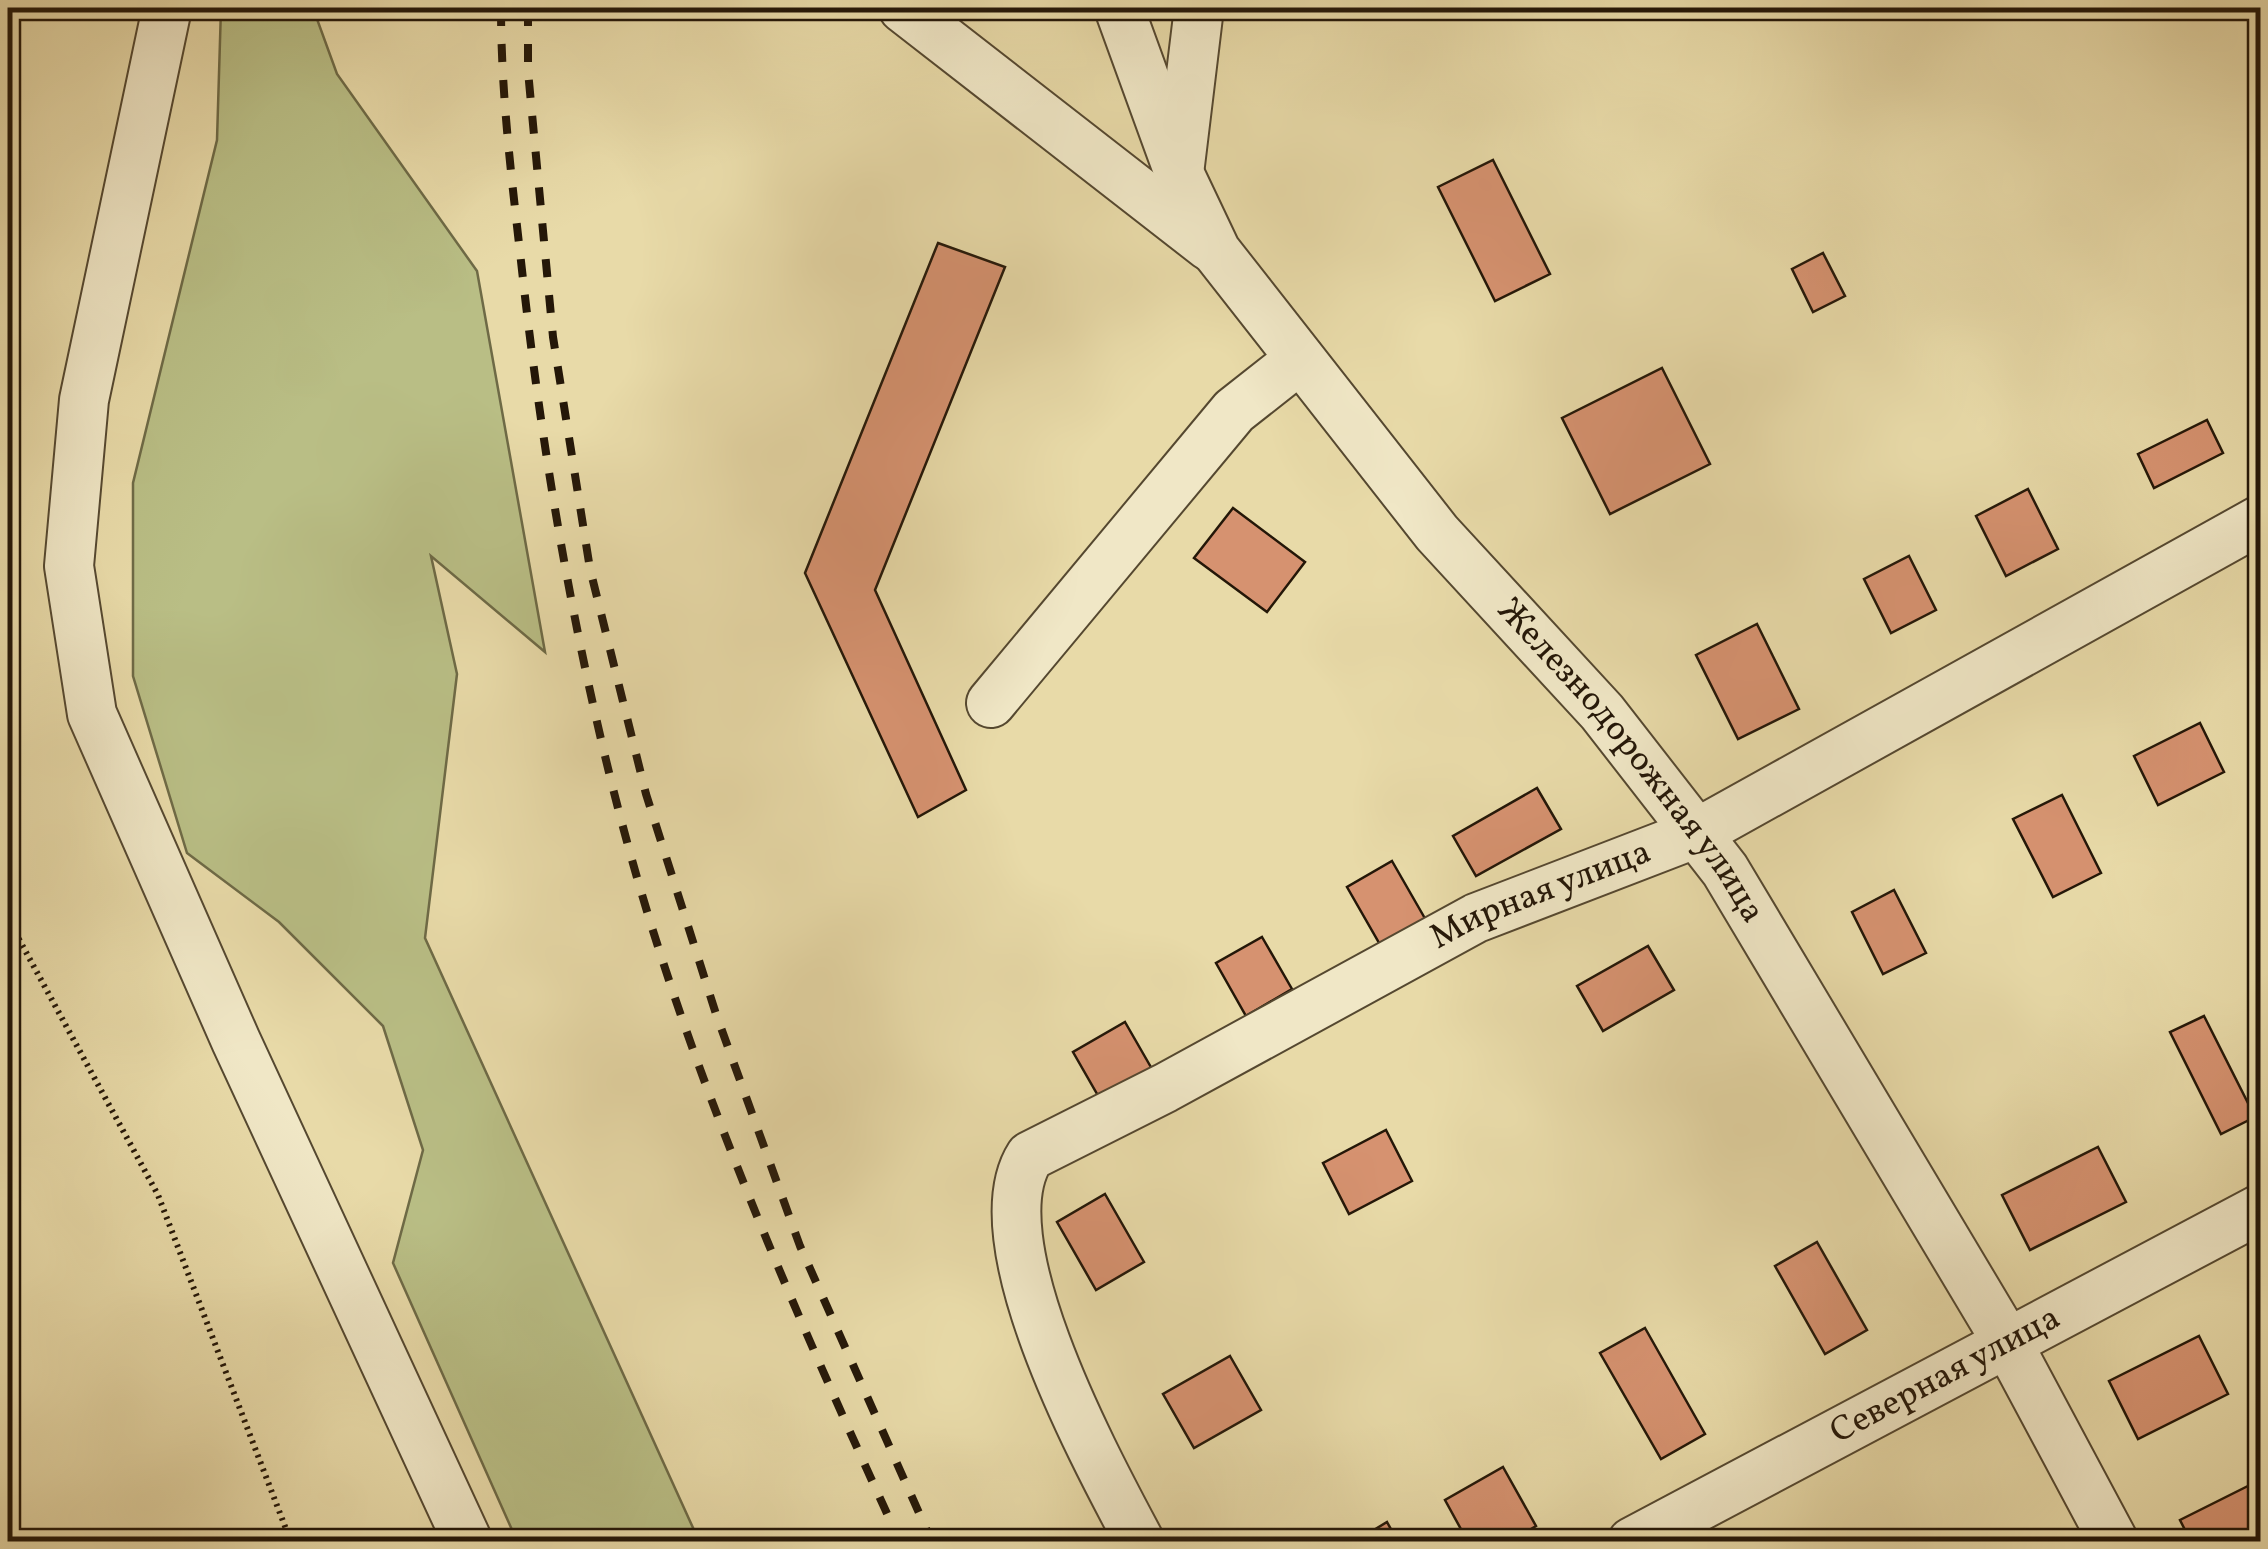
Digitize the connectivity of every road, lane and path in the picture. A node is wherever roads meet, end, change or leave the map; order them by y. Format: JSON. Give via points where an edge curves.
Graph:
{"nodes":[{"id":1,"x":19,"y":8,"type":"edge"},
{"id":2,"x":167,"y":8,"type":"edge"},
{"id":3,"x":903,"y":8,"type":"edge"},
{"id":4,"x":1119,"y":8,"type":"edge"},
{"id":5,"x":1199,"y":8,"type":"edge"},
{"id":6,"x":8,"y":48,"type":"edge"},
{"id":7,"x":1180,"y":174,"type":"junction"},
{"id":8,"x":1216,"y":251,"type":"junction"},
{"id":9,"x":1300,"y":359,"type":"junction"},
{"id":10,"x":2260,"y":520,"type":"edge"},
{"id":11,"x":991,"y":703,"type":"dead end"},
{"id":12,"x":1697,"y":833,"type":"junction"},
{"id":13,"x":8,"y":919,"type":"edge"},
{"id":14,"x":2260,"y":1209,"type":"edge"},
{"id":15,"x":2008,"y":1342,"type":"junction"},
{"id":16,"x":290,"y":1542,"type":"edge"},
{"id":17,"x":468,"y":1542,"type":"edge"},
{"id":18,"x":1140,"y":1542,"type":"edge"},
{"id":19,"x":1632,"y":1542,"type":"edge"},
{"id":20,"x":2114,"y":1542,"type":"edge"}],
"edges":[{"from":1,"to":6,"type":"path"},
{"from":2,"to":17,"type":"street","via":[[84,400],[69,566],[92,714]]},
{"from":3,"to":8,"type":"street"},
{"from":4,"to":7,"type":"street","name":"Железнодорожная улица"},
{"from":5,"to":7,"type":"street"},
{"from":7,"to":8,"type":"street","name":"Железнодорожная улица"},
{"from":8,"to":9,"type":"street","name":"Железнодорожная улица"},
{"from":9,"to":11,"type":"street","via":[[1234,412]]},
{"from":9,"to":12,"type":"street","name":"Железнодорожная улица","via":[[1438,533],[1602,712]]},
{"from":10,"to":12,"type":"street","name":"Мирная улица"},
{"from":12,"to":15,"type":"street","name":"Железнодорожная улица","via":[[1726,870]]},
{"from":12,"to":18,"type":"street","name":"Мирная улица","via":[[1476,918],[1030,1156],[1014,1200],[1030,1291],[1074,1416]]},
{"from":13,"to":16,"type":"path","via":[[158,1195]]},
{"from":14,"to":15,"type":"street","name":"Северная улица"},
{"from":15,"to":19,"type":"street","name":"Северная улица"},
{"from":15,"to":20,"type":"street","name":"Железнодорожная улица"}]}
